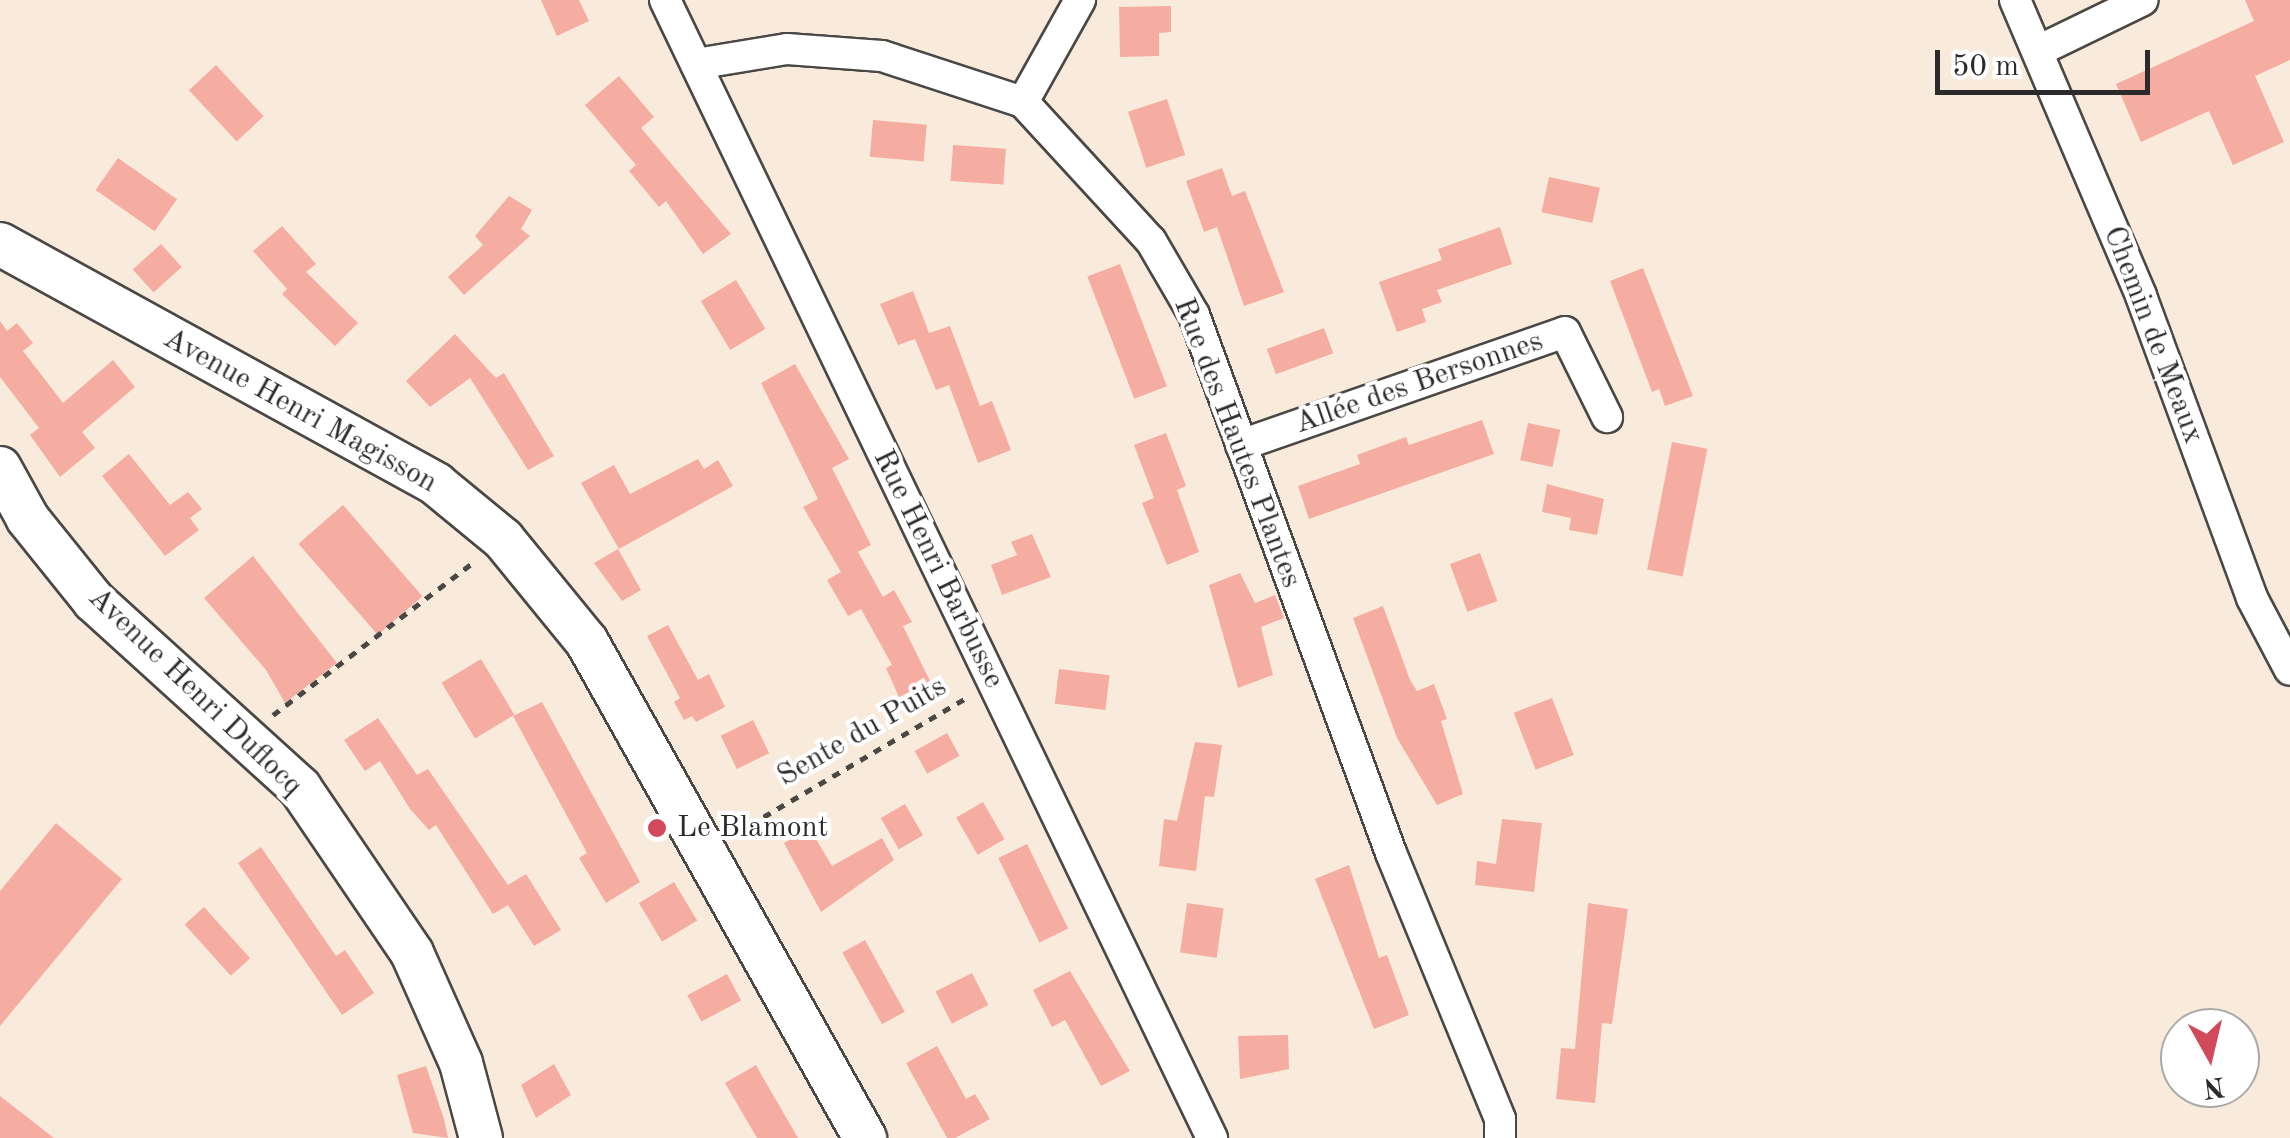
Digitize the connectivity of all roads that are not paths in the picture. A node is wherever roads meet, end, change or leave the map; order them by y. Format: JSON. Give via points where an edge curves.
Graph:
{"nodes":[{"id":1,"x":665,"y":0,"type":"edge"},
{"id":2,"x":1080,"y":0,"type":"edge"},
{"id":3,"x":2015,"y":0,"type":"edge"},
{"id":4,"x":2143,"y":0,"type":"edge"},
{"id":5,"x":2040,"y":50,"type":"junction"},
{"id":6,"x":696,"y":64,"type":"junction"},
{"id":7,"x":1023,"y":102,"type":"junction"},
{"id":8,"x":0,"y":244,"type":"edge"},
{"id":9,"x":1607,"y":418,"type":"dead end"},
{"id":10,"x":1241,"y":445,"type":"junction"},
{"id":11,"x":0,"y":468,"type":"edge"},
{"id":12,"x":2290,"y":670,"type":"edge"},
{"id":13,"x":481,"y":1138,"type":"edge"},
{"id":14,"x":866,"y":1138,"type":"edge"},
{"id":15,"x":1212,"y":1138,"type":"edge"},
{"id":16,"x":1500,"y":1138,"type":"edge"}],
"edges":[{"from":1,"to":6,"type":"street","name":"Rue Henri Barbusse"},
{"from":2,"to":7,"type":"street"},
{"from":3,"to":5,"type":"street","name":"Chemin de Meaux"},
{"from":4,"to":5,"type":"street"},
{"from":5,"to":12,"type":"street","name":"Chemin de Meaux","via":[[2141,296],[2252,598]]},
{"from":6,"to":7,"type":"street","name":"Rue des Hautes Plantes","via":[[787,49],[882,56]]},
{"from":6,"to":15,"type":"street","name":"Rue Henri Barbusse"},
{"from":7,"to":10,"type":"street","name":"Rue des Hautes Plantes","via":[[1151,241],[1194,315]]},
{"from":8,"to":14,"type":"main road","name":"Avenue Henri Magisson","via":[[436,484],[503,540],[587,642]]},
{"from":9,"to":10,"type":"street","name":"Allée des Bersonnes","via":[[1565,332]]},
{"from":10,"to":16,"type":"street","name":"Rue des Hautes Plantes","via":[[1390,853],[1500,1119]]},
{"from":11,"to":13,"type":"main road","name":"Avenue Henri Duflocq","via":[[28,519],[94,601],[300,788],[412,953],[461,1062]]}]}
